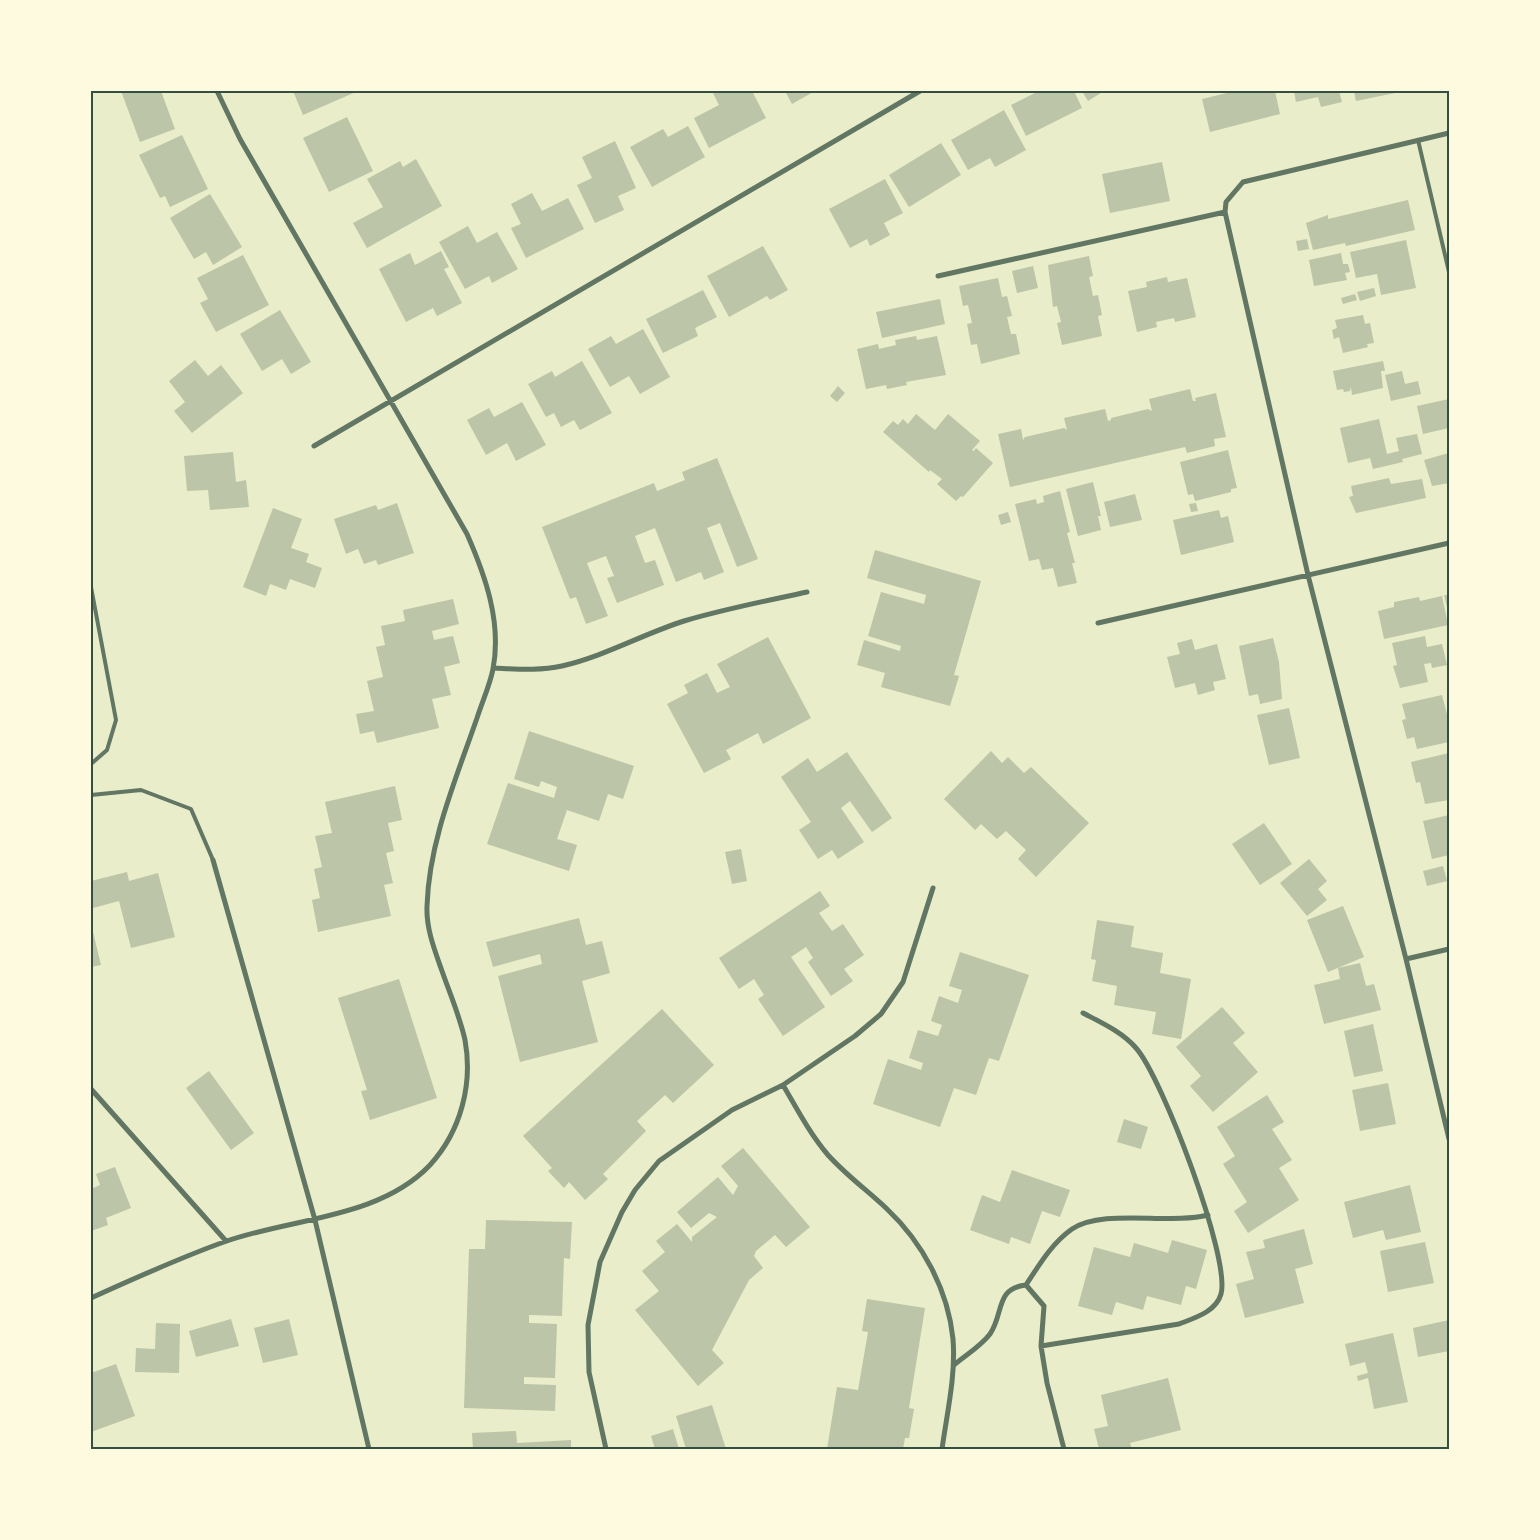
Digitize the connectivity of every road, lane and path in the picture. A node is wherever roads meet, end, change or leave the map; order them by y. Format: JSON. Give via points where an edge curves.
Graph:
{"nodes":[{"id":1,"x":217,"y":91,"type":"edge"},
{"id":2,"x":920,"y":91,"type":"edge"},
{"id":3,"x":1449,"y":133,"type":"edge"},
{"id":4,"x":1418,"y":140,"type":"junction"},
{"id":5,"x":1225,"y":212,"type":"junction"},
{"id":6,"x":1449,"y":272,"type":"edge"},
{"id":7,"x":938,"y":276,"type":"dead end"},
{"id":8,"x":392,"y":401,"type":"junction"},
{"id":9,"x":314,"y":446,"type":"dead end"},
{"id":10,"x":1449,"y":543,"type":"edge"},
{"id":11,"x":1308,"y":575,"type":"junction"},
{"id":12,"x":91,"y":587,"type":"edge"},
{"id":13,"x":807,"y":592,"type":"dead end"},
{"id":14,"x":1098,"y":623,"type":"dead end"},
{"id":15,"x":494,"y":668,"type":"junction"},
{"id":16,"x":91,"y":764,"type":"edge"},
{"id":17,"x":91,"y":795,"type":"edge"},
{"id":18,"x":213,"y":860,"type":"joint"},
{"id":19,"x":933,"y":888,"type":"dead end"},
{"id":20,"x":1449,"y":949,"type":"edge"},
{"id":21,"x":1406,"y":959,"type":"junction"},
{"id":22,"x":1083,"y":1013,"type":"dead end"},
{"id":23,"x":783,"y":1085,"type":"junction"},
{"id":24,"x":91,"y":1089,"type":"edge"},
{"id":25,"x":1449,"y":1139,"type":"edge"},
{"id":26,"x":1208,"y":1215,"type":"junction"},
{"id":27,"x":315,"y":1220,"type":"junction"},
{"id":28,"x":226,"y":1241,"type":"junction"},
{"id":29,"x":1026,"y":1285,"type":"junction"},
{"id":30,"x":91,"y":1298,"type":"edge"},
{"id":31,"x":1041,"y":1346,"type":"junction"},
{"id":32,"x":954,"y":1365,"type":"junction"},
{"id":33,"x":370,"y":1449,"type":"edge"},
{"id":34,"x":606,"y":1449,"type":"edge"},
{"id":35,"x":942,"y":1449,"type":"edge"},
{"id":36,"x":1064,"y":1449,"type":"edge"}],
"edges":[{"from":1,"to":8,"type":"street","via":[[240,139]]},
{"from":2,"to":8,"type":"street"},
{"from":3,"to":4,"type":"street"},
{"from":4,"to":5,"type":"street","via":[[1242,182],[1226,202]]},
{"from":4,"to":6,"type":"lane"},
{"from":5,"to":7,"type":"street"},
{"from":5,"to":11,"type":"street"},
{"from":8,"to":9,"type":"street"},
{"from":8,"to":15,"type":"street","via":[[478,558],[493,609]]},
{"from":10,"to":11,"type":"street"},
{"from":11,"to":14,"type":"street"},
{"from":11,"to":21,"type":"street"},
{"from":12,"to":16,"type":"lane","via":[[116,720],[107,750]]},
{"from":13,"to":15,"type":"street","via":[[685,621],[569,664],[534,670]]},
{"from":15,"to":27,"type":"street","via":[[438,834],[429,873],[427,910],[431,939],[464,1038],[469,1070],[458,1122],[429,1166],[407,1183],[378,1200]]},
{"from":17,"to":18,"type":"lane","via":[[141,790],[191,808]]},
{"from":18,"to":27,"type":"street"},
{"from":19,"to":23,"type":"street","via":[[903,982],[881,1014],[855,1036]]},
{"from":20,"to":21,"type":"street"},
{"from":21,"to":25,"type":"street"},
{"from":22,"to":26,"type":"street","via":[[1114,1029],[1136,1048],[1150,1068]]},
{"from":23,"to":32,"type":"street","via":[[809,1130],[829,1156],[888,1210],[926,1257],[950,1319]]},
{"from":23,"to":34,"type":"street","via":[[732,1110],[659,1161],[622,1212],[600,1262],[588,1325],[589,1372]]},
{"from":24,"to":28,"type":"street"},
{"from":26,"to":29,"type":"street","via":[[1174,1220],[1092,1221],[1073,1228],[1056,1244]]},
{"from":26,"to":31,"type":"street","via":[[1221,1270],[1221,1294],[1212,1308],[1179,1324]]},
{"from":27,"to":28,"type":"street"},
{"from":27,"to":33,"type":"street"},
{"from":28,"to":30,"type":"street"},
{"from":29,"to":31,"type":"street","via":[[1044,1306]]},
{"from":29,"to":32,"type":"street","via":[[1016,1286],[1005,1293],[996,1324],[988,1336]]},
{"from":31,"to":36,"type":"street"},
{"from":32,"to":35,"type":"street"}]}
